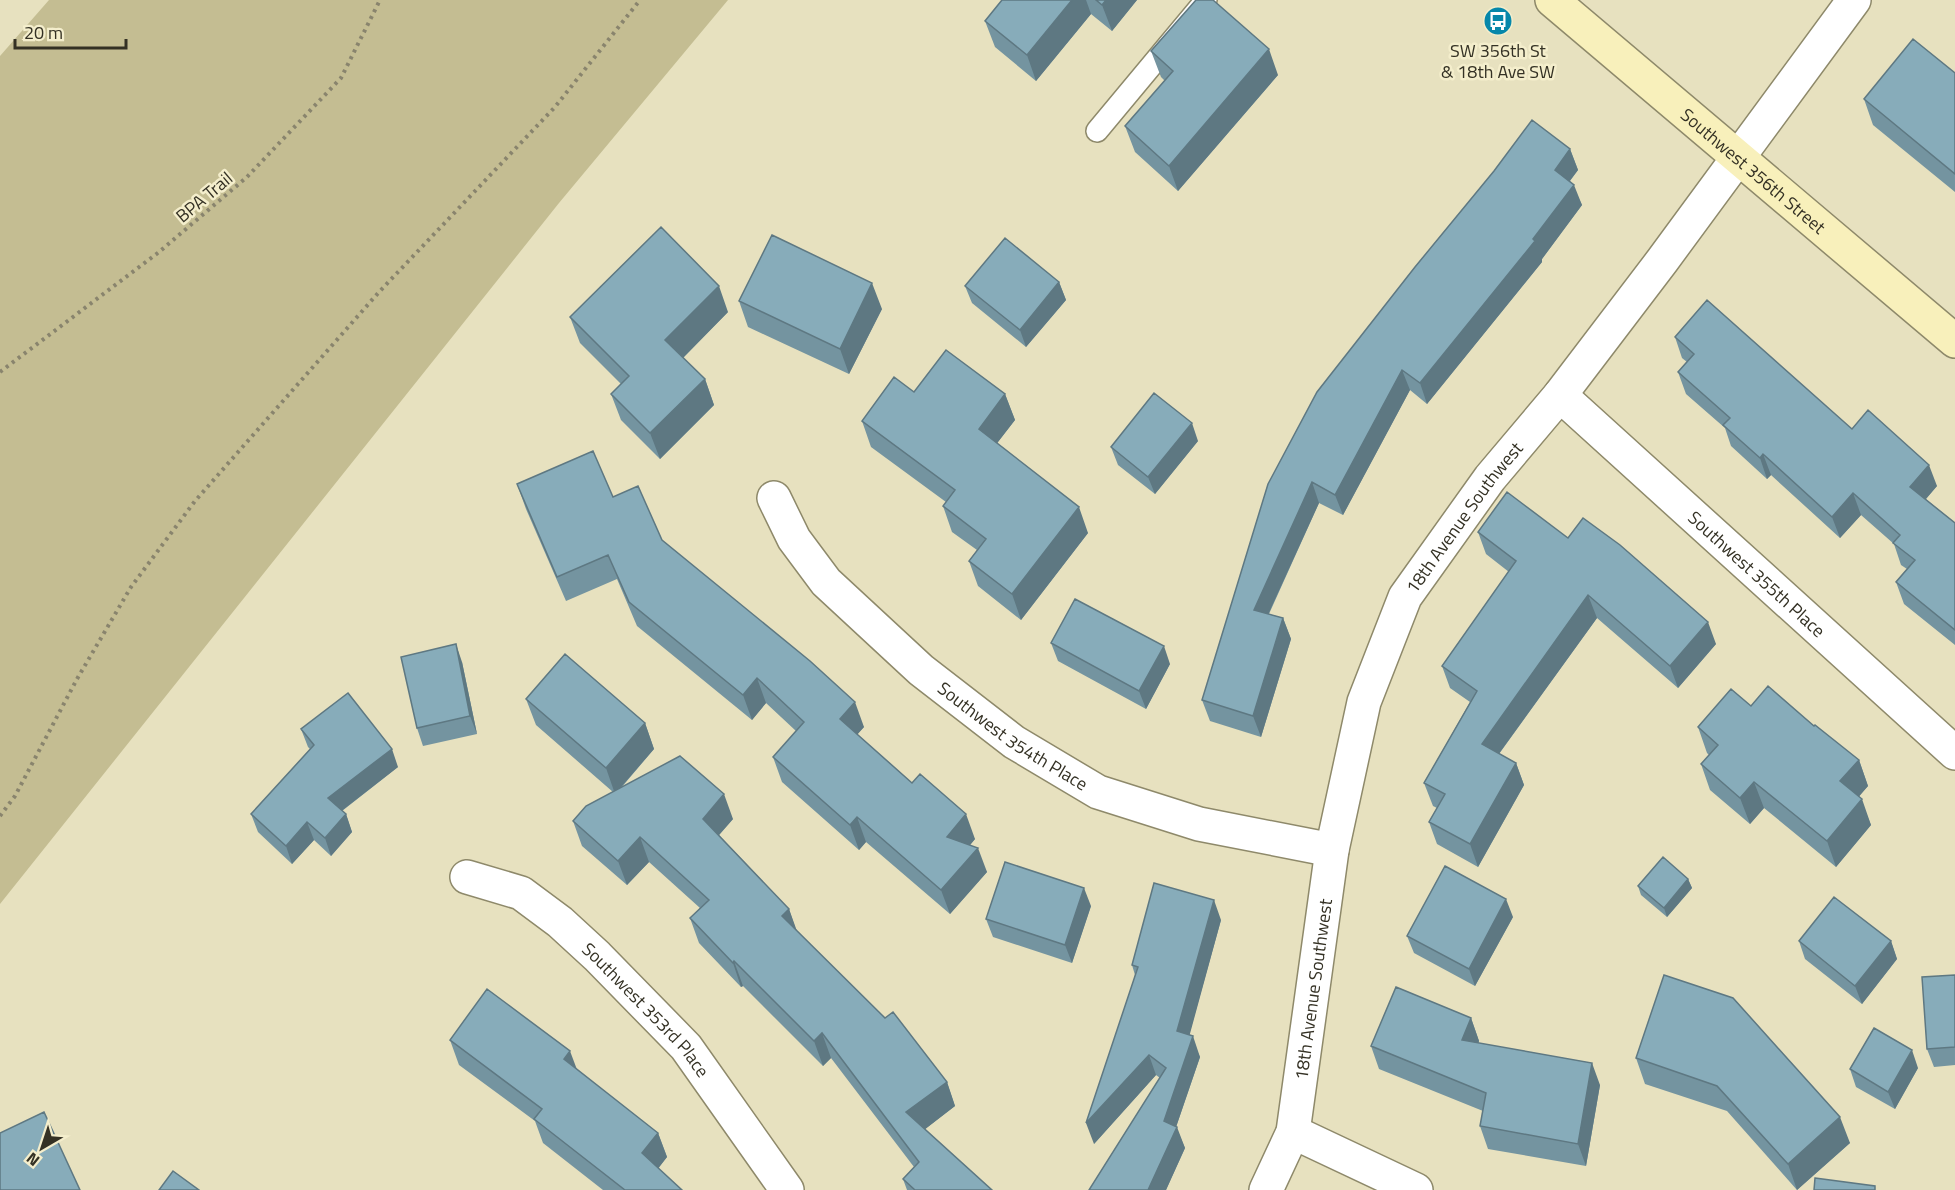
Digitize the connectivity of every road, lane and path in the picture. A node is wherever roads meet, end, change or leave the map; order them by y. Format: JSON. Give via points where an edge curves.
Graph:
{"nodes":[{"id":1,"x":380,"y":0,"type":"edge"},
{"id":2,"x":640,"y":0,"type":"edge"},
{"id":3,"x":1206,"y":0,"type":"edge"},
{"id":4,"x":1552,"y":0,"type":"edge"},
{"id":5,"x":1854,"y":0,"type":"edge"},
{"id":6,"x":1097,"y":130,"type":"dead end"},
{"id":7,"x":1739,"y":157,"type":"junction"},
{"id":8,"x":1955,"y":340,"type":"edge"},
{"id":9,"x":0,"y":372,"type":"edge"},
{"id":10,"x":1560,"y":395,"type":"junction"},
{"id":11,"x":774,"y":498,"type":"dead end"},
{"id":12,"x":1955,"y":753,"type":"edge"},
{"id":13,"x":0,"y":816,"type":"edge"},
{"id":14,"x":1332,"y":850,"type":"junction"},
{"id":15,"x":467,"y":877,"type":"dead end"},
{"id":16,"x":1293,"y":1132,"type":"junction"},
{"id":17,"x":787,"y":1190,"type":"edge"},
{"id":18,"x":1266,"y":1190,"type":"edge"},
{"id":19,"x":1416,"y":1190,"type":"edge"}],
"edges":[{"from":1,"to":9,"type":"path","name":"BPA Trail","via":[[341,78],[247,177],[159,252]]},
{"from":2,"to":13,"type":"path","via":[[555,107],[379,292],[195,501],[131,587]]},
{"from":3,"to":6,"type":"lane"},
{"from":4,"to":7,"type":"main road","name":"Southwest 356th Street"},
{"from":5,"to":7,"type":"street","name":"18th Avenue Southwest"},
{"from":7,"to":8,"type":"main road","name":"Southwest 356th Street"},
{"from":7,"to":10,"type":"street","name":"18th Avenue Southwest"},
{"from":10,"to":12,"type":"street","name":"Southwest 355th Place"},
{"from":10,"to":14,"type":"street","name":"18th Avenue Southwest","via":[[1490,478],[1405,597],[1364,702]]},
{"from":11,"to":14,"type":"street","name":"Southwest 354th Place","via":[[794,539],[826,582],[921,670],[1014,742],[1098,792],[1199,824]]},
{"from":14,"to":16,"type":"street","name":"18th Avenue Southwest"},
{"from":15,"to":17,"type":"street","name":"Southwest 353rd Place","via":[[520,893],[597,956],[686,1047]]},
{"from":16,"to":18,"type":"street","name":"18th Avenue Southwest"},
{"from":16,"to":19,"type":"street"}]}
